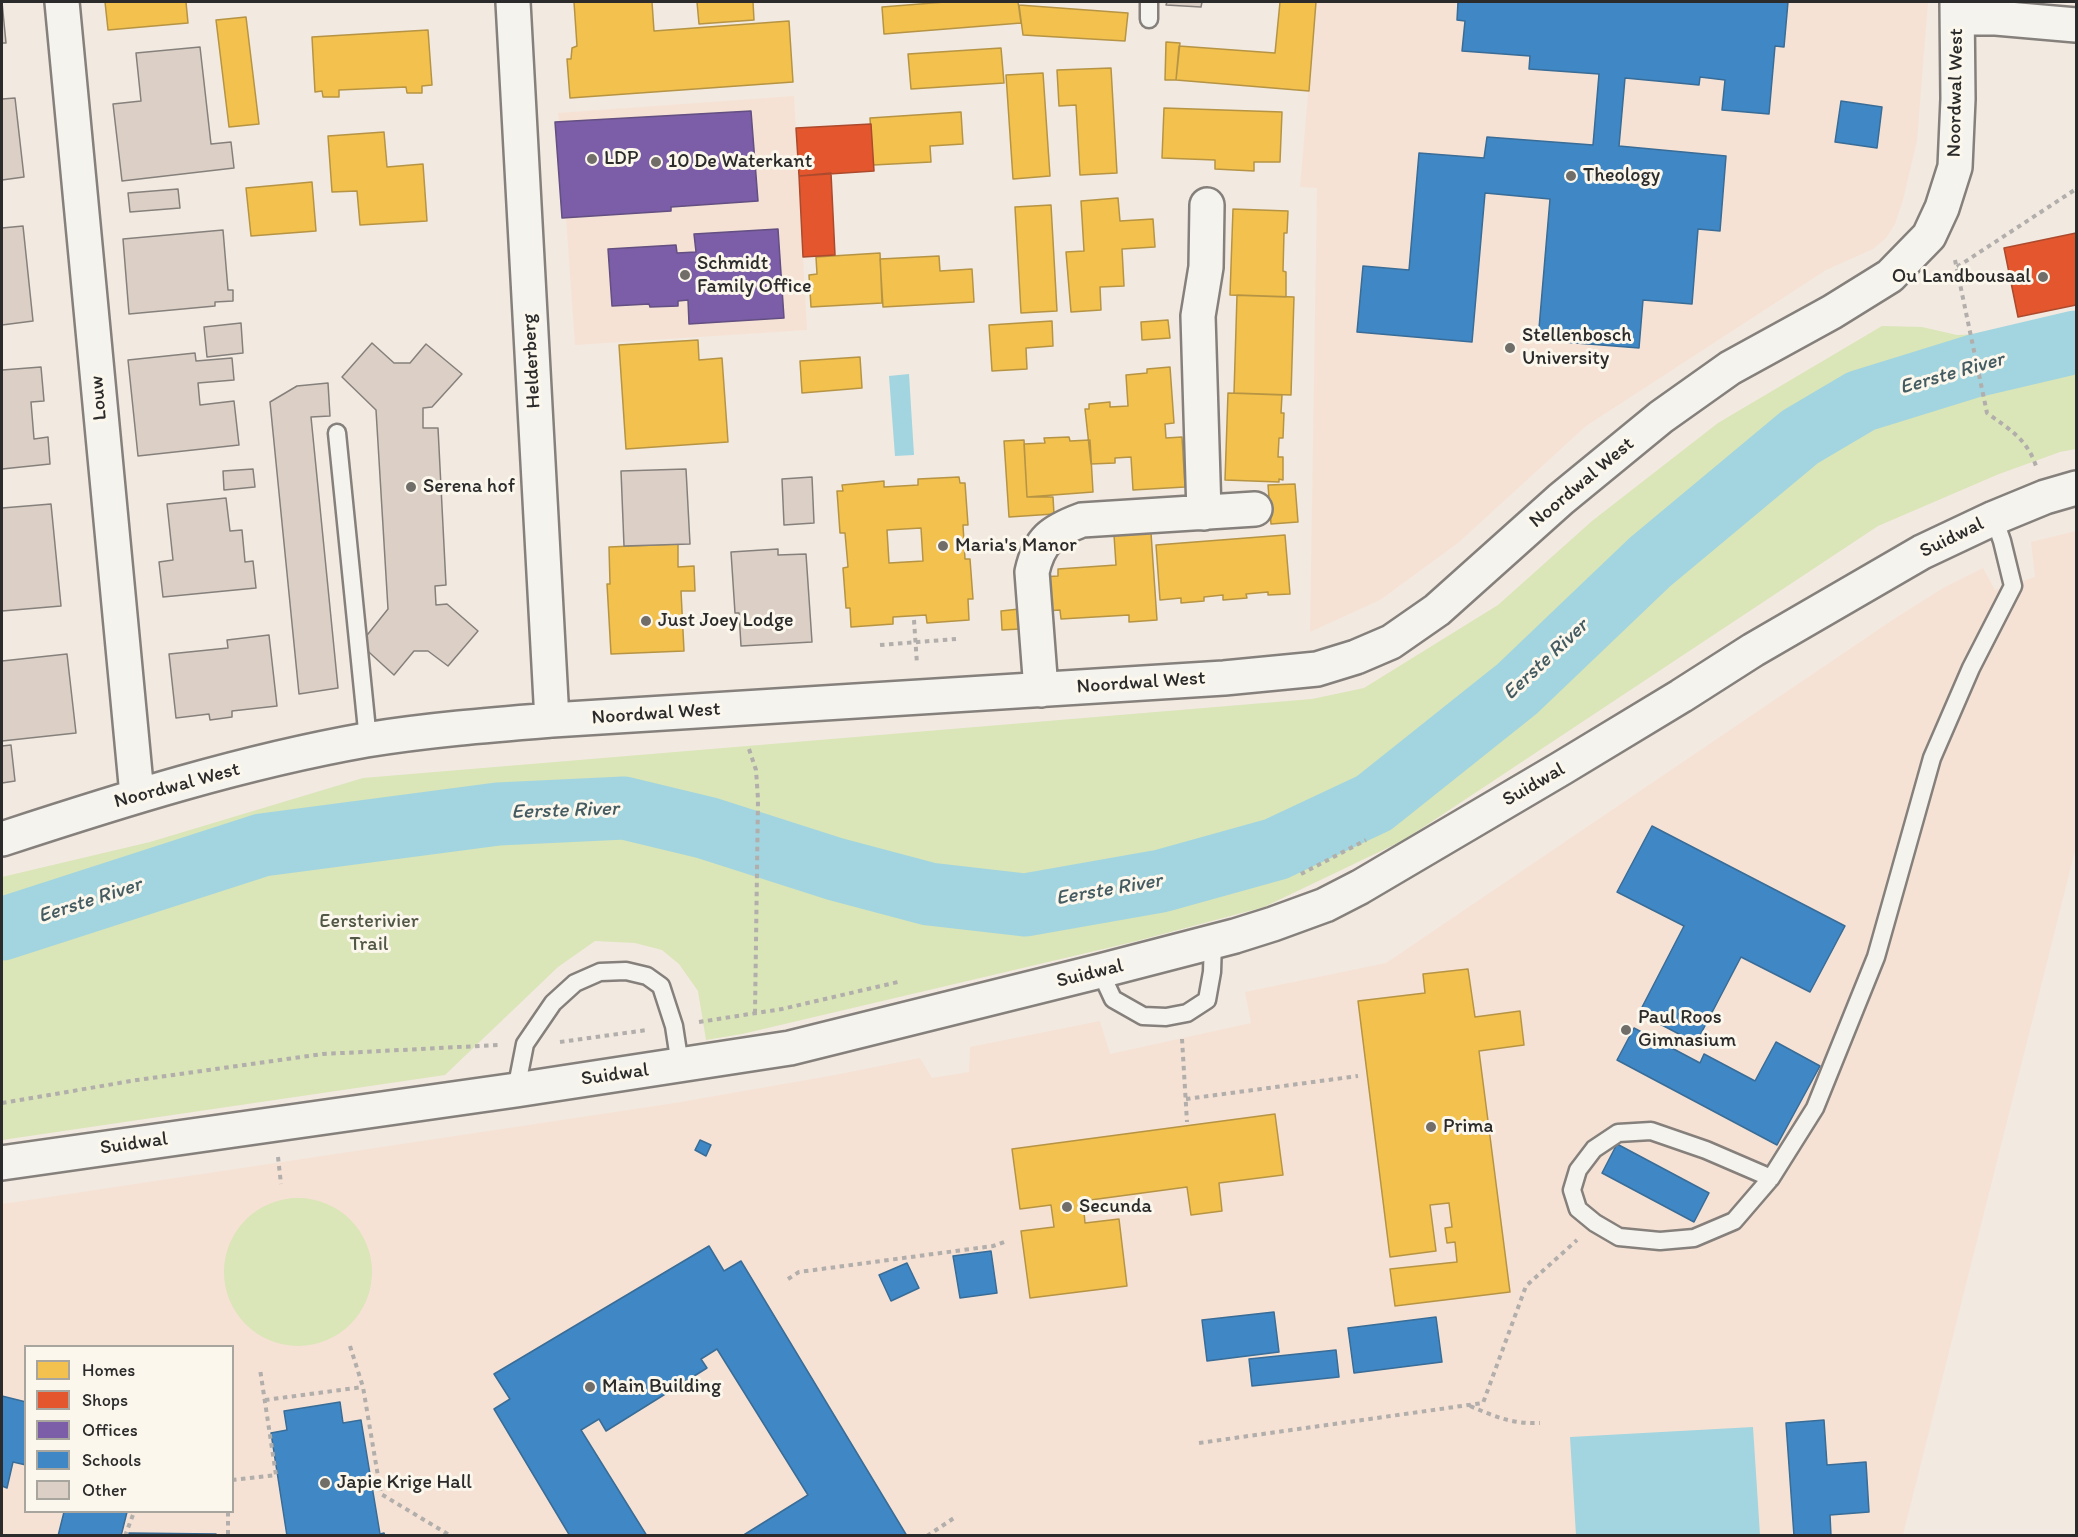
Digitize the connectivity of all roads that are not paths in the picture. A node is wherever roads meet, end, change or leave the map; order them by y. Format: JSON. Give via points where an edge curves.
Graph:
{"nodes":[{"id":1,"x":62,"y":2,"type":"edge"},
{"id":2,"x":513,"y":2,"type":"edge"},
{"id":3,"x":1149,"y":2,"type":"edge"},
{"id":4,"x":1957,"y":10,"type":"edge"},
{"id":5,"x":1149,"y":19,"type":"dead end"},
{"id":6,"x":2076,"y":25,"type":"edge"},
{"id":7,"x":1207,"y":205,"type":"dead end"},
{"id":8,"x":337,"y":433,"type":"dead end"},
{"id":9,"x":2076,"y":488,"type":"edge"},
{"id":10,"x":1255,"y":509,"type":"dead end"},
{"id":11,"x":1204,"y":513,"type":"junction"},
{"id":12,"x":1994,"y":518,"type":"junction"},
{"id":13,"x":1041,"y":690,"type":"junction"},
{"id":14,"x":552,"y":720,"type":"junction"},
{"id":15,"x":368,"y":740,"type":"junction"},
{"id":16,"x":137,"y":795,"type":"junction"},
{"id":17,"x":2,"y":839,"type":"edge"},
{"id":18,"x":1213,"y":942,"type":"junction"},
{"id":19,"x":1100,"y":971,"type":"junction"},
{"id":20,"x":680,"y":1065,"type":"junction"},
{"id":21,"x":516,"y":1090,"type":"junction"},
{"id":22,"x":2,"y":1163,"type":"edge"},
{"id":23,"x":1771,"y":1178,"type":"junction"}],
"edges":[{"from":1,"to":16,"type":"street","name":"Louw"},
{"from":2,"to":14,"type":"street","name":"Helderberg"},
{"from":3,"to":5,"type":"lane"},
{"from":4,"to":6,"type":"street","via":[[1996,18]]},
{"from":4,"to":13,"type":"street","name":"Noordwal West","via":[[1955,167],[1929,236],[1890,276],[1730,369],[1661,417],[1561,499],[1437,610],[1391,642],[1317,669]]},
{"from":7,"to":11,"type":"street","via":[[1206,267],[1198,316]]},
{"from":8,"to":15,"type":"lane"},
{"from":9,"to":12,"type":"street","name":"Suidwal"},
{"from":10,"to":11,"type":"street"},
{"from":11,"to":13,"type":"street","via":[[1082,520],[1046,538],[1035,556],[1032,572]]},
{"from":12,"to":18,"type":"street","name":"Suidwal","via":[[1922,552],[1835,602],[1360,887],[1325,905]]},
{"from":12,"to":23,"type":"lane","via":[[2013,585],[1932,758],[1876,957],[1815,1108]]},
{"from":13,"to":14,"type":"street","name":"Noordwal West"},
{"from":14,"to":15,"type":"street","name":"Noordwal West"},
{"from":15,"to":16,"type":"street","name":"Noordwal West"},
{"from":16,"to":17,"type":"street","name":"Noordwal West"},
{"from":18,"to":19,"type":"street","name":"Suidwal"},
{"from":18,"to":19,"type":"lane","via":[[1207,1000],[1187,1013],[1143,1016],[1113,999]]},
{"from":19,"to":20,"type":"street","name":"Suidwal","via":[[790,1048]]},
{"from":20,"to":21,"type":"street","name":"Suidwal"},
{"from":20,"to":21,"type":"lane","via":[[674,1026],[661,986],[647,976],[626,971],[600,972],[575,983],[553,1003],[525,1044]]},
{"from":21,"to":22,"type":"street","name":"Suidwal"},
{"from":23,"to":23,"type":"lane","via":[[1734,1221],[1694,1239],[1619,1237],[1578,1209],[1572,1190],[1578,1170],[1594,1149],[1618,1133],[1651,1131]]}]}
